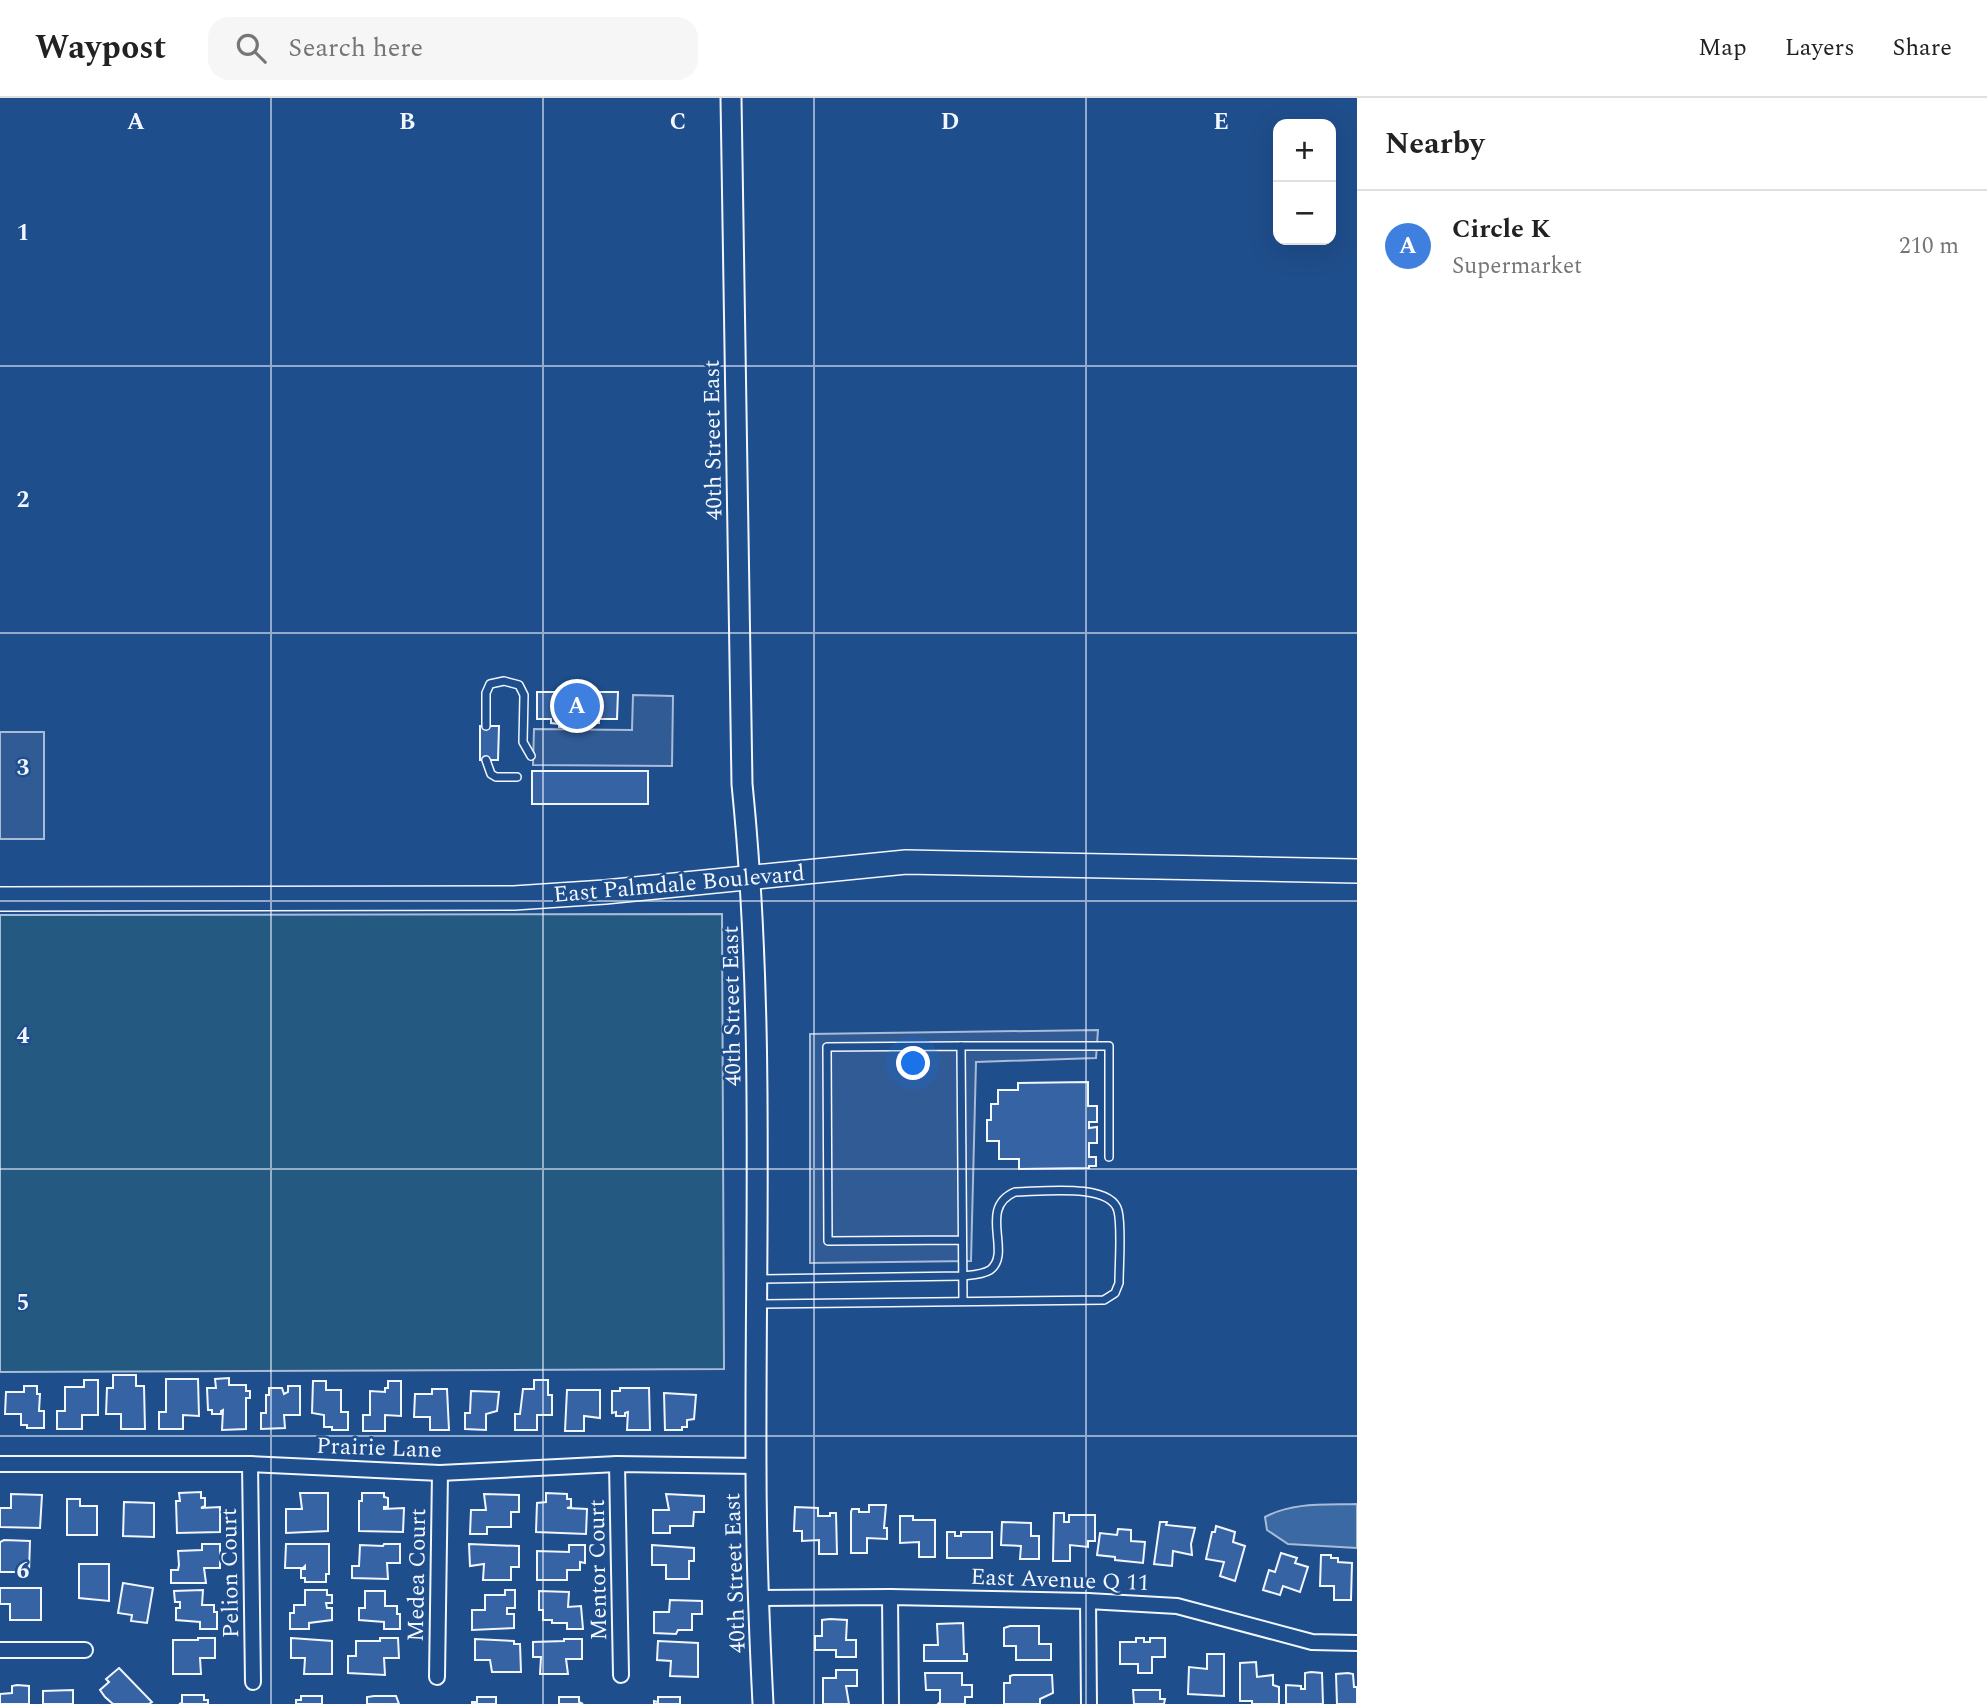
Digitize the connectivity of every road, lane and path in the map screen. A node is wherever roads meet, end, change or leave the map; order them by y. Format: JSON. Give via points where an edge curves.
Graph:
{"nodes":[{"id":1,"x":731,"y":98,"type":"edge"},
{"id":2,"x":486,"y":726,"type":"dead end"},
{"id":3,"x":531,"y":756,"type":"dead end"},
{"id":4,"x":486,"y":760,"type":"dead end"},
{"id":5,"x":517,"y":777,"type":"dead end"},
{"id":6,"x":1357,"y":871,"type":"edge"},
{"id":7,"x":751,"y":877,"type":"junction"},
{"id":8,"x":0,"y":899,"type":"edge"},
{"id":9,"x":961,"y":1046,"type":"junction"},
{"id":10,"x":1109,"y":1157,"type":"dead end"},
{"id":11,"x":962,"y":1240,"type":"junction"},
{"id":12,"x":962,"y":1276,"type":"junction"},
{"id":13,"x":757,"y":1279,"type":"junction"},
{"id":14,"x":963,"y":1301,"type":"junction"},
{"id":15,"x":758,"y":1304,"type":"junction"},
{"id":16,"x":617,"y":1464,"type":"junction"},
{"id":17,"x":0,"y":1465,"type":"edge"},
{"id":18,"x":250,"y":1465,"type":"junction"},
{"id":19,"x":755,"y":1466,"type":"junction"},
{"id":20,"x":440,"y":1473,"type":"junction"},
{"id":21,"x":890,"y":1597,"type":"junction"},
{"id":22,"x":758,"y":1598,"type":"junction"},
{"id":23,"x":1088,"y":1601,"type":"junction"},
{"id":24,"x":1357,"y":1643,"type":"edge"},
{"id":25,"x":0,"y":1650,"type":"edge"},
{"id":26,"x":85,"y":1650,"type":"dead end"},
{"id":27,"x":621,"y":1675,"type":"dead end"},
{"id":28,"x":438,"y":1677,"type":"dead end"},
{"id":29,"x":253,"y":1682,"type":"dead end"},
{"id":30,"x":763,"y":1704,"type":"edge"},
{"id":31,"x":891,"y":1704,"type":"edge"},
{"id":32,"x":1089,"y":1704,"type":"edge"}],
"edges":[{"from":1,"to":7,"type":"main road","name":"40th Street East","via":[[742,784]]},
{"from":2,"to":3,"type":"lane","via":[[490,684],[519,685],[524,695],[523,742]]},
{"from":4,"to":5,"type":"lane","via":[[496,777]]},
{"from":6,"to":7,"type":"highway","name":"East Palmdale Boulevard","via":[[906,862]]},
{"from":7,"to":8,"type":"highway","name":"East Palmdale Boulevard","via":[[514,898]]},
{"from":7,"to":13,"type":"main road","name":"40th Street East","via":[[757,1003]]},
{"from":9,"to":10,"type":"lane","via":[[1109,1046]]},
{"from":9,"to":11,"type":"lane"},
{"from":9,"to":11,"type":"lane","via":[[827,1047],[828,1241]]},
{"from":11,"to":12,"type":"lane"},
{"from":12,"to":13,"type":"lane"},
{"from":12,"to":14,"type":"lane"},
{"from":12,"to":14,"type":"lane","via":[[992,1269],[997,1261],[997,1208],[1004,1196],[1015,1192],[1097,1192],[1110,1198],[1118,1209],[1119,1283],[1115,1293],[1104,1300]]},
{"from":13,"to":15,"type":"main road","name":"40th Street East"},
{"from":14,"to":15,"type":"lane"},
{"from":15,"to":19,"type":"main road","name":"40th Street East"},
{"from":16,"to":19,"type":"street","name":"Prairie Lane"},
{"from":16,"to":20,"type":"street","name":"Prairie Lane"},
{"from":16,"to":27,"type":"street","name":"Mentor Court"},
{"from":17,"to":18,"type":"street","name":"Prairie Lane"},
{"from":18,"to":20,"type":"street","name":"Prairie Lane"},
{"from":18,"to":29,"type":"street","name":"Pelion Court"},
{"from":19,"to":22,"type":"main road","name":"40th Street East"},
{"from":20,"to":28,"type":"street","name":"Medea Court"},
{"from":21,"to":22,"type":"street","name":"East Avenue Q 11"},
{"from":21,"to":23,"type":"street","name":"East Avenue Q 11"},
{"from":21,"to":31,"type":"street"},
{"from":22,"to":30,"type":"main road","name":"40th Street East"},
{"from":23,"to":24,"type":"street","name":"East Avenue Q 11","via":[[1177,1606],[1312,1642]]},
{"from":23,"to":32,"type":"street"},
{"from":25,"to":26,"type":"street"}]}
